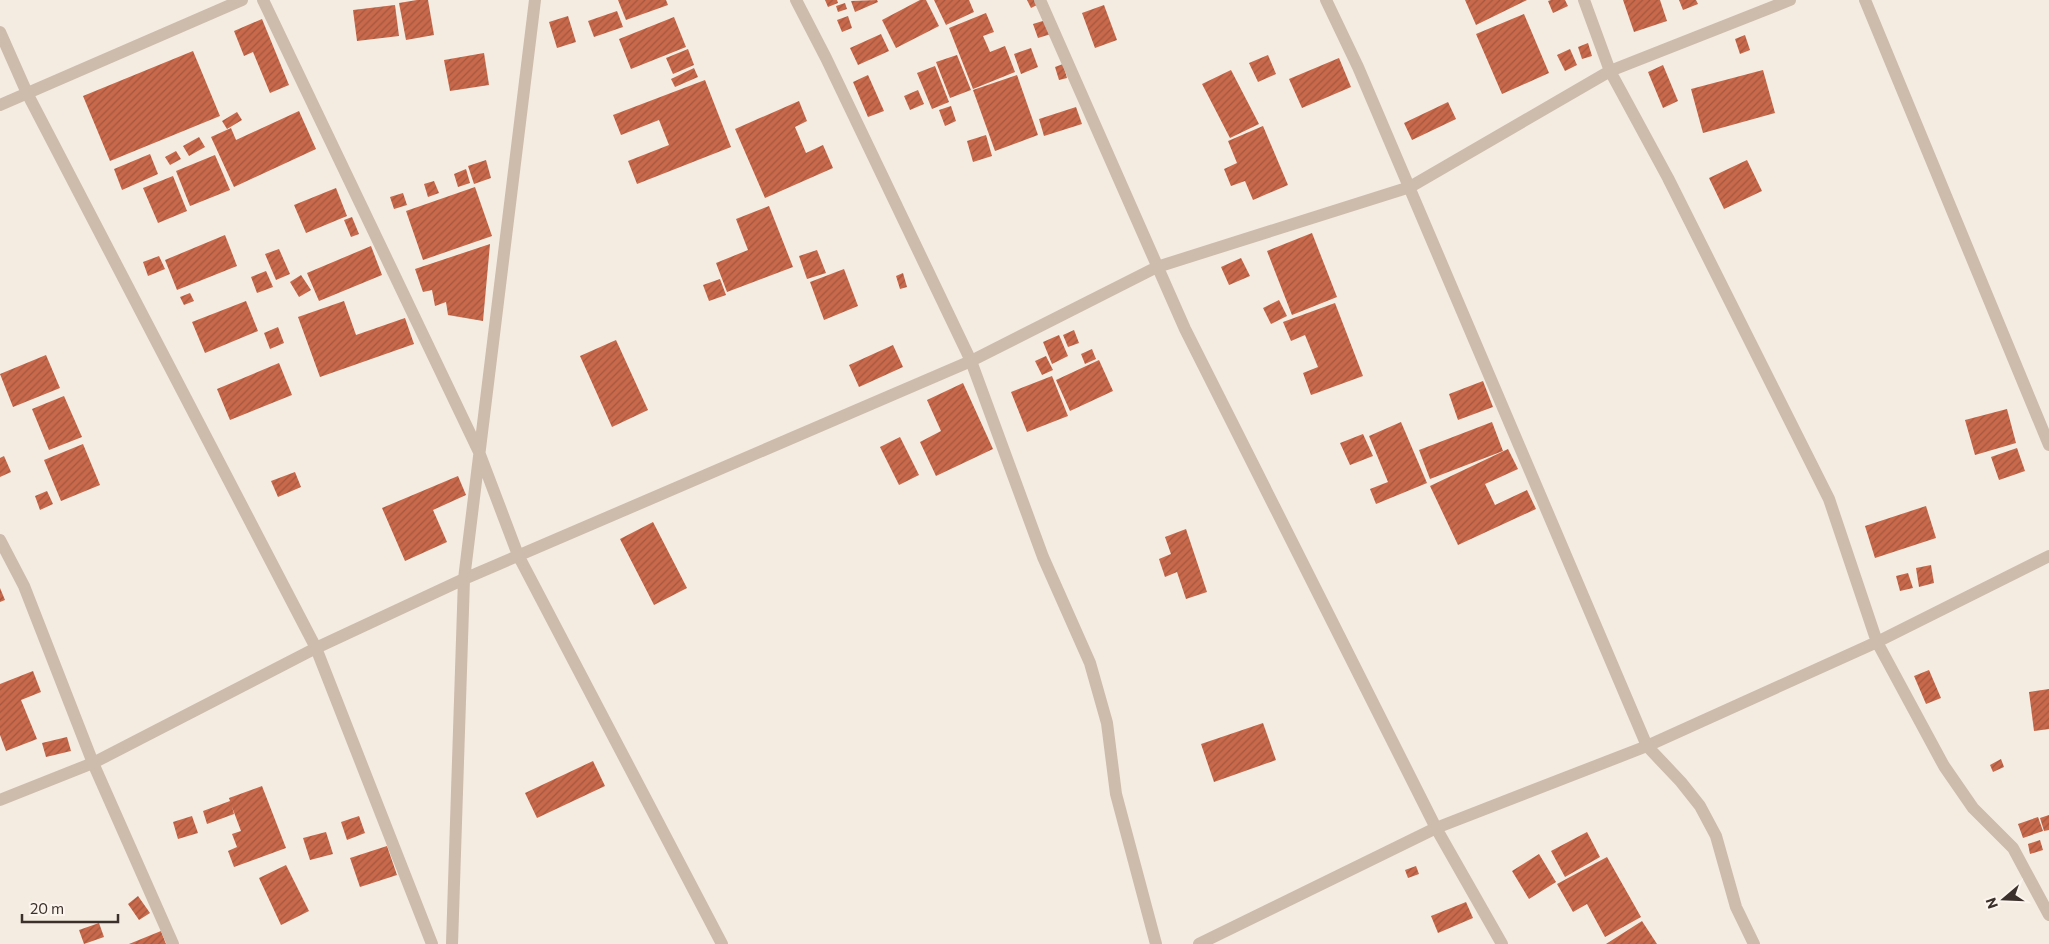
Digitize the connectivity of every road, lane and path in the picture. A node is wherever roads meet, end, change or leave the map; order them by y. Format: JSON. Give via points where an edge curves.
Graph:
{"nodes":[{"id":1,"x":242,"y":0,"type":"edge"},
{"id":2,"x":263,"y":0,"type":"edge"},
{"id":3,"x":536,"y":0,"type":"edge"},
{"id":4,"x":796,"y":0,"type":"edge"},
{"id":5,"x":1040,"y":0,"type":"edge"},
{"id":6,"x":1326,"y":0,"type":"edge"},
{"id":7,"x":1584,"y":0,"type":"edge"},
{"id":8,"x":1790,"y":0,"type":"edge"},
{"id":9,"x":1864,"y":0,"type":"edge"},
{"id":10,"x":0,"y":32,"type":"edge"},
{"id":11,"x":1610,"y":71,"type":"junction"},
{"id":12,"x":27,"y":93,"type":"junction"},
{"id":13,"x":0,"y":105,"type":"edge"},
{"id":14,"x":1410,"y":187,"type":"junction"},
{"id":15,"x":1157,"y":266,"type":"junction"},
{"id":16,"x":971,"y":361,"type":"junction"},
{"id":17,"x":2049,"y":444,"type":"edge"},
{"id":18,"x":479,"y":452,"type":"junction"},
{"id":19,"x":0,"y":540,"type":"edge"},
{"id":20,"x":518,"y":555,"type":"junction"},
{"id":21,"x":2049,"y":556,"type":"edge"},
{"id":22,"x":464,"y":579,"type":"junction"},
{"id":23,"x":1877,"y":642,"type":"junction"},
{"id":24,"x":316,"y":648,"type":"junction"},
{"id":25,"x":1646,"y":746,"type":"junction"},
{"id":26,"x":92,"y":763,"type":"junction"},
{"id":27,"x":0,"y":800,"type":"edge"},
{"id":28,"x":1436,"y":828,"type":"junction"},
{"id":29,"x":2049,"y":915,"type":"edge"},
{"id":30,"x":1219,"y":933,"type":"junction"},
{"id":31,"x":173,"y":944,"type":"edge"},
{"id":32,"x":432,"y":944,"type":"edge"},
{"id":33,"x":452,"y":944,"type":"edge"},
{"id":34,"x":722,"y":944,"type":"edge"},
{"id":35,"x":1156,"y":944,"type":"edge"},
{"id":36,"x":1199,"y":944,"type":"edge"},
{"id":37,"x":1228,"y":944,"type":"edge"},
{"id":38,"x":1502,"y":944,"type":"edge"},
{"id":39,"x":1754,"y":944,"type":"edge"}],
"edges":[{"from":1,"to":12,"type":"street"},
{"from":2,"to":18,"type":"street"},
{"from":3,"to":18,"type":"street"},
{"from":4,"to":16,"type":"street"},
{"from":5,"to":15,"type":"street"},
{"from":6,"to":14,"type":"street"},
{"from":7,"to":11,"type":"street"},
{"from":8,"to":11,"type":"street"},
{"from":9,"to":17,"type":"street"},
{"from":10,"to":12,"type":"street"},
{"from":11,"to":14,"type":"street"},
{"from":11,"to":23,"type":"street","via":[[1668,178],[1829,499]]},
{"from":12,"to":13,"type":"street"},
{"from":12,"to":24,"type":"street"},
{"from":14,"to":15,"type":"street"},
{"from":14,"to":25,"type":"street"},
{"from":15,"to":16,"type":"street"},
{"from":15,"to":28,"type":"street","via":[[1185,329]]},
{"from":16,"to":20,"type":"street"},
{"from":16,"to":35,"type":"street","via":[[1043,557],[1090,662],[1107,723],[1116,794]]},
{"from":18,"to":20,"type":"street"},
{"from":18,"to":22,"type":"street"},
{"from":19,"to":26,"type":"street","via":[[24,586]]},
{"from":20,"to":22,"type":"street"},
{"from":20,"to":34,"type":"street"},
{"from":21,"to":23,"type":"street"},
{"from":22,"to":24,"type":"street"},
{"from":22,"to":33,"type":"street"},
{"from":23,"to":25,"type":"street"},
{"from":23,"to":29,"type":"street","via":[[1944,766],[1973,808],[2013,848]]},
{"from":24,"to":26,"type":"street"},
{"from":24,"to":32,"type":"street"},
{"from":25,"to":28,"type":"street"},
{"from":25,"to":39,"type":"street","via":[[1700,806],[1716,836],[1736,907]]},
{"from":26,"to":27,"type":"street"},
{"from":26,"to":31,"type":"street"},
{"from":28,"to":30,"type":"street"},
{"from":28,"to":38,"type":"street"},
{"from":30,"to":36,"type":"street"},
{"from":30,"to":37,"type":"street"}]}
